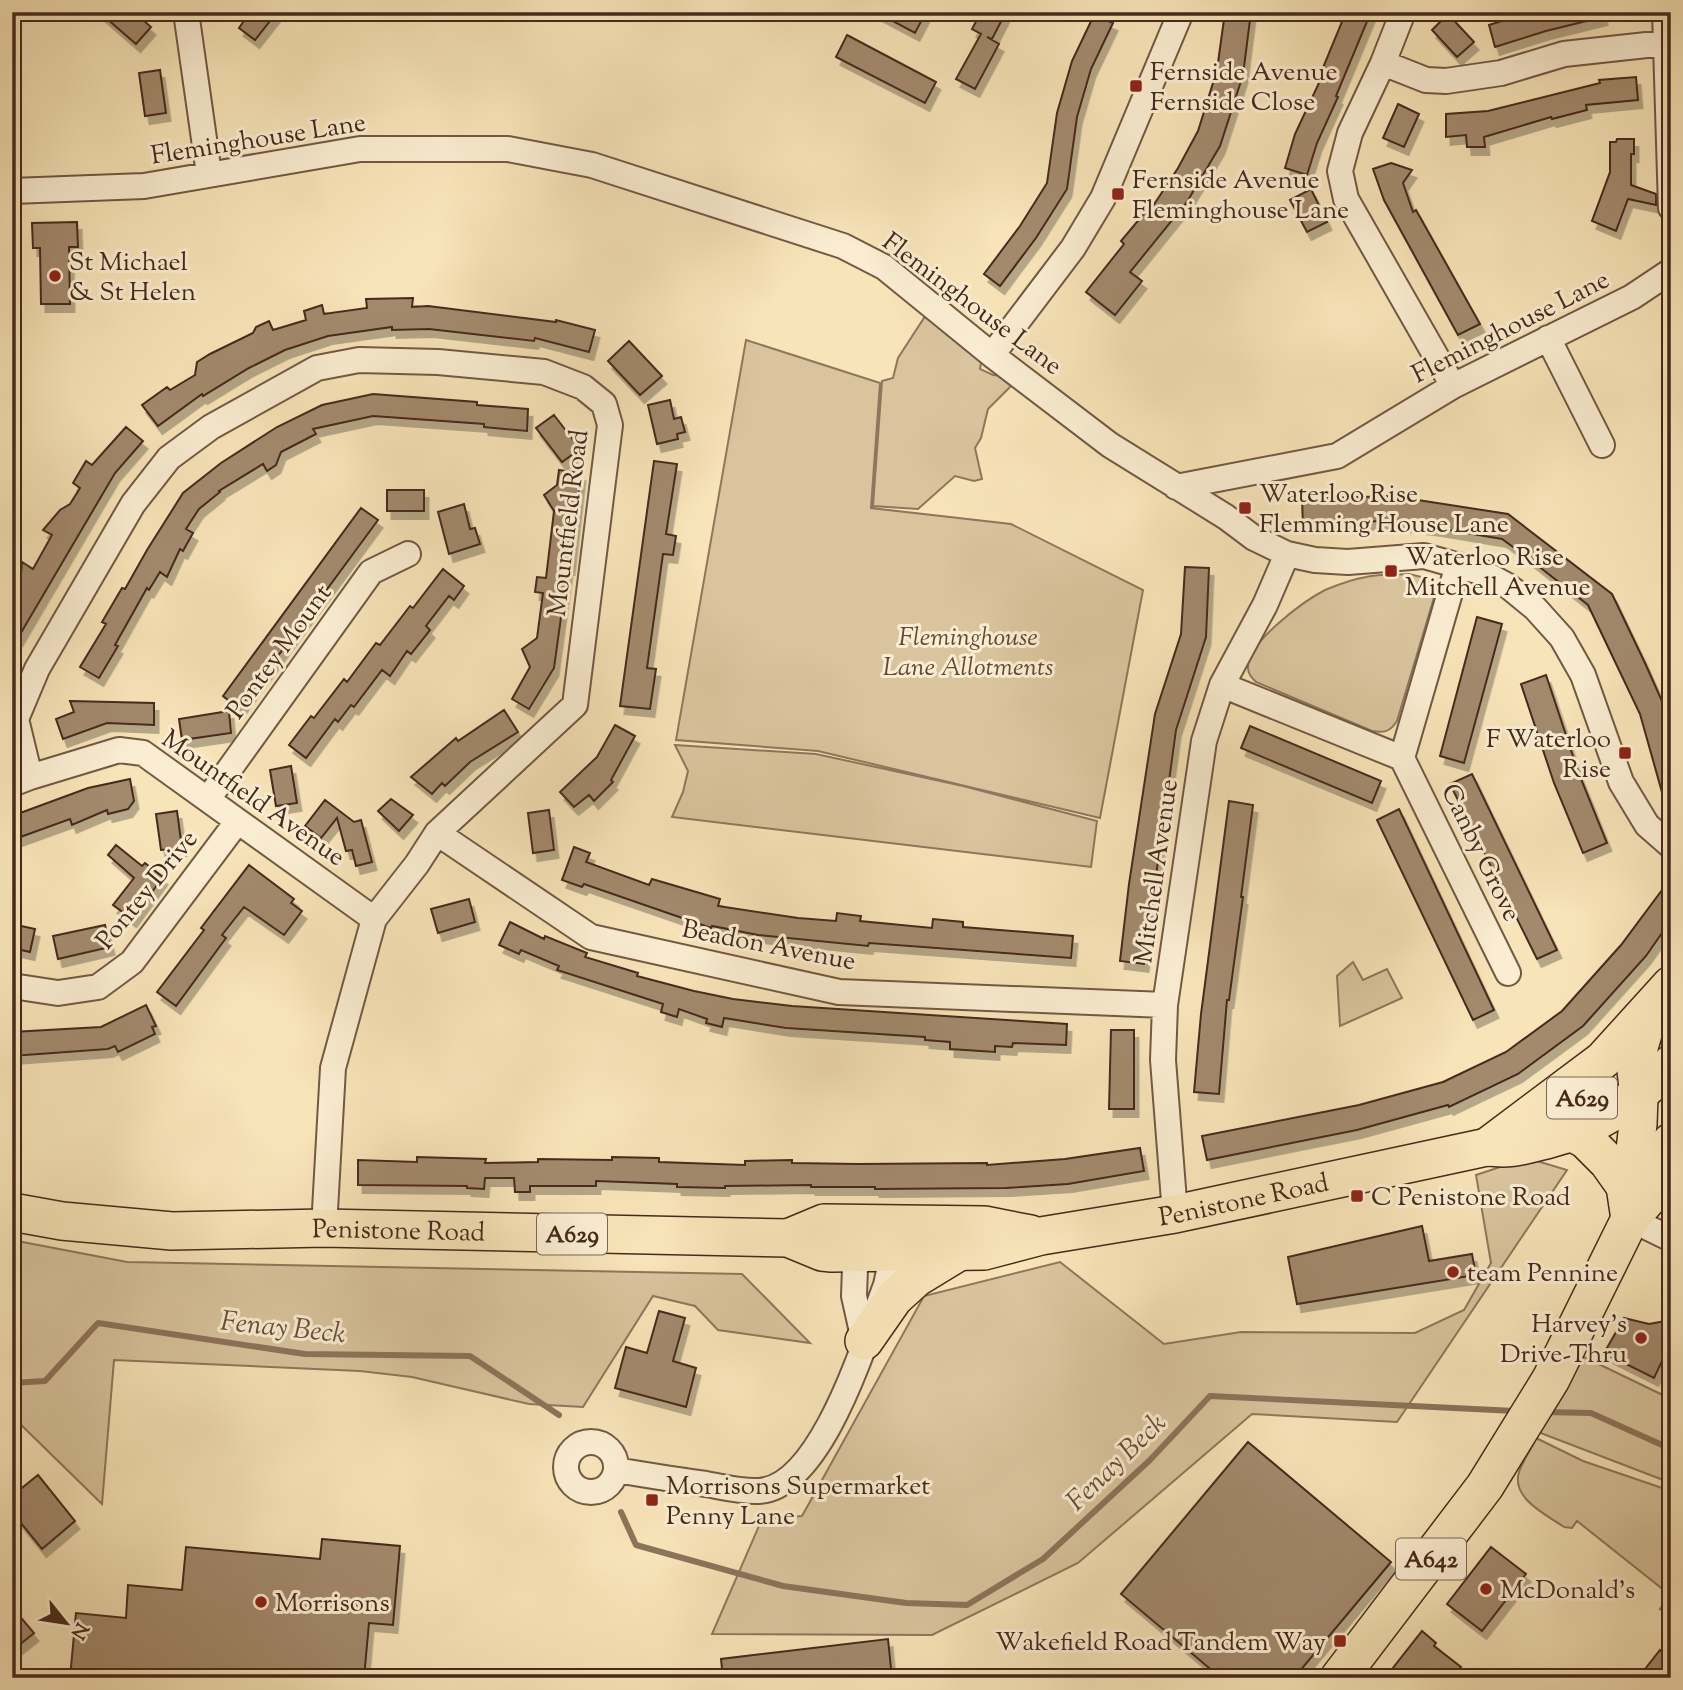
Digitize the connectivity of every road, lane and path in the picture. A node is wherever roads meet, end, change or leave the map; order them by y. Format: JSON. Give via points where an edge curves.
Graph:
{"nodes":[{"id":1,"x":186,"y":12,"type":"edge"},
{"id":2,"x":1181,"y":12,"type":"edge"},
{"id":3,"x":1403,"y":12,"type":"edge"},
{"id":4,"x":1665,"y":12,"type":"edge"},
{"id":5,"x":1665,"y":43,"type":"junction"},
{"id":6,"x":1383,"y":63,"type":"junction"},
{"id":7,"x":209,"y":174,"type":"junction"},
{"id":8,"x":12,"y":191,"type":"edge"},
{"id":9,"x":1671,"y":208,"type":"edge"},
{"id":10,"x":1671,"y":271,"type":"edge"},
{"id":11,"x":1548,"y":338,"type":"junction"},
{"id":12,"x":992,"y":355,"type":"junction"},
{"id":13,"x":1453,"y":386,"type":"junction"},
{"id":14,"x":1602,"y":445,"type":"dead end"},
{"id":15,"x":1176,"y":487,"type":"junction"},
{"id":16,"x":408,"y":554,"type":"dead end"},
{"id":17,"x":1287,"y":554,"type":"junction"},
{"id":18,"x":1458,"y":565,"type":"junction"},
{"id":19,"x":1222,"y":685,"type":"junction"},
{"id":20,"x":1402,"y":758,"type":"junction"},
{"id":21,"x":21,"y":781,"type":"edge"},
{"id":22,"x":208,"y":799,"type":"junction"},
{"id":23,"x":237,"y":822,"type":"junction"},
{"id":24,"x":437,"y":833,"type":"junction"},
{"id":25,"x":1671,"y":846,"type":"edge"},
{"id":26,"x":374,"y":919,"type":"junction"},
{"id":27,"x":1508,"y":973,"type":"dead end"},
{"id":28,"x":12,"y":986,"type":"edge"},
{"id":29,"x":1165,"y":1005,"type":"junction"},
{"id":30,"x":1667,"y":1005,"type":"edge"},
{"id":31,"x":1638,"y":1051,"type":"junction"},
{"id":32,"x":1671,"y":1064,"type":"edge"},
{"id":33,"x":1639,"y":1096,"type":"junction"},
{"id":34,"x":1573,"y":1133,"type":"junction"},
{"id":35,"x":1500,"y":1137,"type":"junction"},
{"id":36,"x":1671,"y":1142,"type":"edge"},
{"id":37,"x":1628,"y":1202,"type":"junction"},
{"id":38,"x":12,"y":1212,"type":"edge"},
{"id":39,"x":1175,"y":1214,"type":"junction"},
{"id":40,"x":324,"y":1228,"type":"junction"},
{"id":41,"x":1041,"y":1236,"type":"junction"},
{"id":42,"x":873,"y":1239,"type":"junction"},
{"id":43,"x":1671,"y":1239,"type":"edge"},
{"id":44,"x":958,"y":1252,"type":"junction"},
{"id":45,"x":864,"y":1341,"type":"junction"},
{"id":46,"x":616,"y":1470,"type":"dead end"},
{"id":47,"x":1339,"y":1678,"type":"edge"}],
"edges":[{"from":1,"to":7,"type":"street"},
{"from":2,"to":12,"type":"street","via":[[1103,198],[1073,248]]},
{"from":3,"to":6,"type":"street"},
{"from":4,"to":5,"type":"street"},
{"from":5,"to":6,"type":"street","via":[[1564,54],[1501,73],[1446,81],[1426,80]]},
{"from":5,"to":9,"type":"street"},
{"from":6,"to":13,"type":"street","via":[[1350,133],[1340,171],[1346,199]]},
{"from":7,"to":8,"type":"street","name":"Fleminghouse Lane","via":[[144,186]]},
{"from":7,"to":12,"type":"street","name":"Fleminghouse Lane","via":[[360,149],[508,149],[592,165],[844,246],[884,267]]},
{"from":10,"to":11,"type":"street","name":"Fleminghouse Lane","via":[[1632,297]]},
{"from":11,"to":13,"type":"street","name":"Fleminghouse Lane"},
{"from":11,"to":14,"type":"street"},
{"from":12,"to":15,"type":"street","name":"Fleminghouse Lane","via":[[1110,445]]},
{"from":13,"to":15,"type":"street","name":"Fleminghouse Lane","via":[[1337,456]]},
{"from":15,"to":17,"type":"street"},
{"from":16,"to":22,"type":"street","name":"Pontey Mount","via":[[371,572]]},
{"from":17,"to":18,"type":"street","via":[[1348,562],[1424,556]]},
{"from":17,"to":19,"type":"street","name":"Mitchell Avenue"},
{"from":18,"to":20,"type":"street"},
{"from":18,"to":25,"type":"street","via":[[1508,586],[1562,638],[1583,675],[1621,782],[1647,825]]},
{"from":19,"to":20,"type":"street"},
{"from":19,"to":29,"type":"street","name":"Mitchell Avenue","via":[[1204,741]]},
{"from":20,"to":27,"type":"street","name":"Canby Grove"},
{"from":21,"to":22,"type":"street","name":"Mountfield Avenue","via":[[118,750],[143,753]]},
{"from":21,"to":24,"type":"street","name":"Mountfield Road","via":[[16,719],[37,668],[133,505],[169,458],[211,427],[317,368],[359,360],[544,372],[583,387],[604,404],[610,425],[575,705]]},
{"from":22,"to":23,"type":"street","name":"Mountfield Avenue"},
{"from":23,"to":26,"type":"street","name":"Mountfield Avenue"},
{"from":23,"to":28,"type":"street","name":"Pontey Drive","via":[[132,962],[98,987],[58,992]]},
{"from":24,"to":26,"type":"street","name":"Mountfield Road"},
{"from":24,"to":29,"type":"street","name":"Beadon Avenue","via":[[592,937],[839,992]]},
{"from":26,"to":40,"type":"street","name":"Mountfield Road","via":[[333,1068]]},
{"from":29,"to":39,"type":"street","name":"Mitchell Avenue","via":[[1163,1060]]},
{"from":30,"to":31,"type":"highway","number":"A642","via":[[1644,1030]]},
{"from":30,"to":35,"type":"highway","name":"Penistone Road","number":"A629"},
{"from":31,"to":33,"type":"highway","number":"A642"},
{"from":31,"to":35,"type":"highway","number":"A629","via":[[1576,1102]]},
{"from":32,"to":33,"type":"highway","name":"Penistone Road","number":"A629"},
{"from":33,"to":34,"type":"highway","name":"Penistone Road","number":"A629"},
{"from":33,"to":37,"type":"highway","number":"A642"},
{"from":34,"to":35,"type":"highway","name":"Penistone Road","number":"A629","via":[[1509,1150]]},
{"from":34,"to":37,"type":"highway","via":[[1608,1162]]},
{"from":35,"to":39,"type":"highway","name":"Penistone Road","number":"A629"},
{"from":36,"to":37,"type":"highway","number":"A642","via":[[1649,1197]]},
{"from":37,"to":43,"type":"street"},
{"from":37,"to":47,"type":"highway","number":"A642","via":[[1551,1379],[1485,1486]]},
{"from":38,"to":40,"type":"highway","name":"Penistone Road","number":"A629","via":[[172,1231]]},
{"from":39,"to":41,"type":"highway","name":"Penistone Road","number":"A629"},
{"from":40,"to":42,"type":"highway","name":"Penistone Road","number":"A629","via":[[788,1238],[824,1223]]},
{"from":41,"to":42,"type":"highway","name":"Penistone Road","number":"A629","via":[[984,1225]]},
{"from":41,"to":44,"type":"highway","name":"Penistone Road","number":"A629","via":[[984,1251]]},
{"from":42,"to":44,"type":"highway","name":"Penistone Road","number":"A629"},
{"from":42,"to":45,"type":"street","via":[[854,1296]]},
{"from":42,"to":45,"type":"street","via":[[889,1271]]},
{"from":44,"to":45,"type":"highway","via":[[894,1298]]},
{"from":45,"to":46,"type":"street","via":[[847,1389],[821,1439],[802,1468],[782,1485],[760,1491],[735,1489]]}]}
